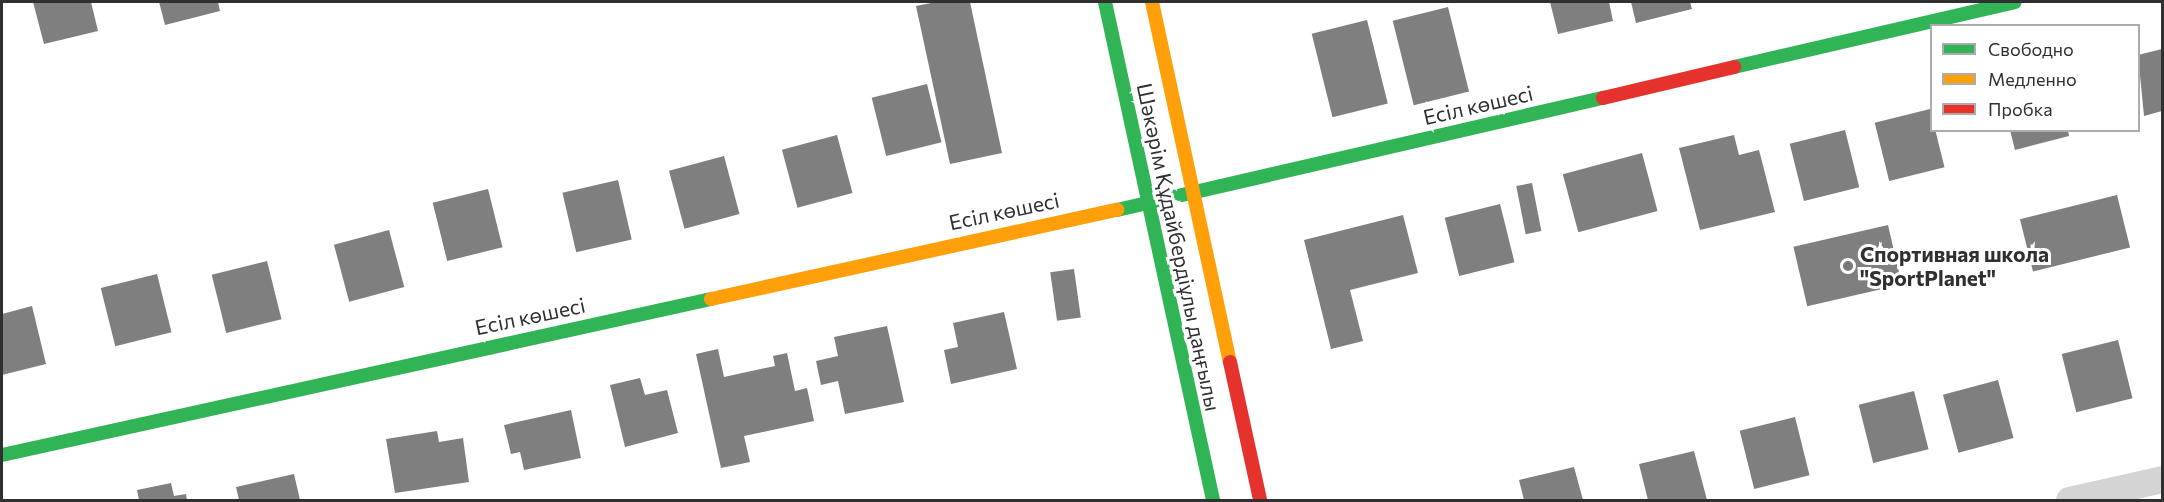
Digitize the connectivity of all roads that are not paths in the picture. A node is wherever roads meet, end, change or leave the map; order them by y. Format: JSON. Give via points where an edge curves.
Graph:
{"nodes":[{"id":1,"x":1105,"y":2,"type":"edge"},
{"id":2,"x":1152,"y":2,"type":"edge"},
{"id":3,"x":2015,"y":2,"type":"edge"},
{"id":4,"x":1194,"y":193,"type":"junction"},
{"id":5,"x":1148,"y":201,"type":"junction"},
{"id":6,"x":2,"y":455,"type":"edge"},
{"id":7,"x":2163,"y":479,"type":"edge"},
{"id":8,"x":1213,"y":501,"type":"edge"},
{"id":9,"x":1260,"y":501,"type":"edge"},
{"id":10,"x":2069,"y":501,"type":"edge"}],
"edges":[{"from":1,"to":5,"type":"street","name":"Шәкәрім Құдайбердіұлы даңғылы"},
{"from":2,"to":4,"type":"street","name":"Шәкәрім Құдайбердіұлы даңғылы"},
{"from":3,"to":4,"type":"street","name":"Есіл көшесі"},
{"from":4,"to":5,"type":"street","name":"Есіл көшесі"},
{"from":4,"to":9,"type":"street","name":"Шәкәрім Құдайбердіұлы даңғылы"},
{"from":5,"to":6,"type":"street","name":"Есіл көшесі"},
{"from":5,"to":8,"type":"street","name":"Шәкәрім Құдайбердіұлы даңғылы"},
{"from":7,"to":10,"type":"street"}]}
